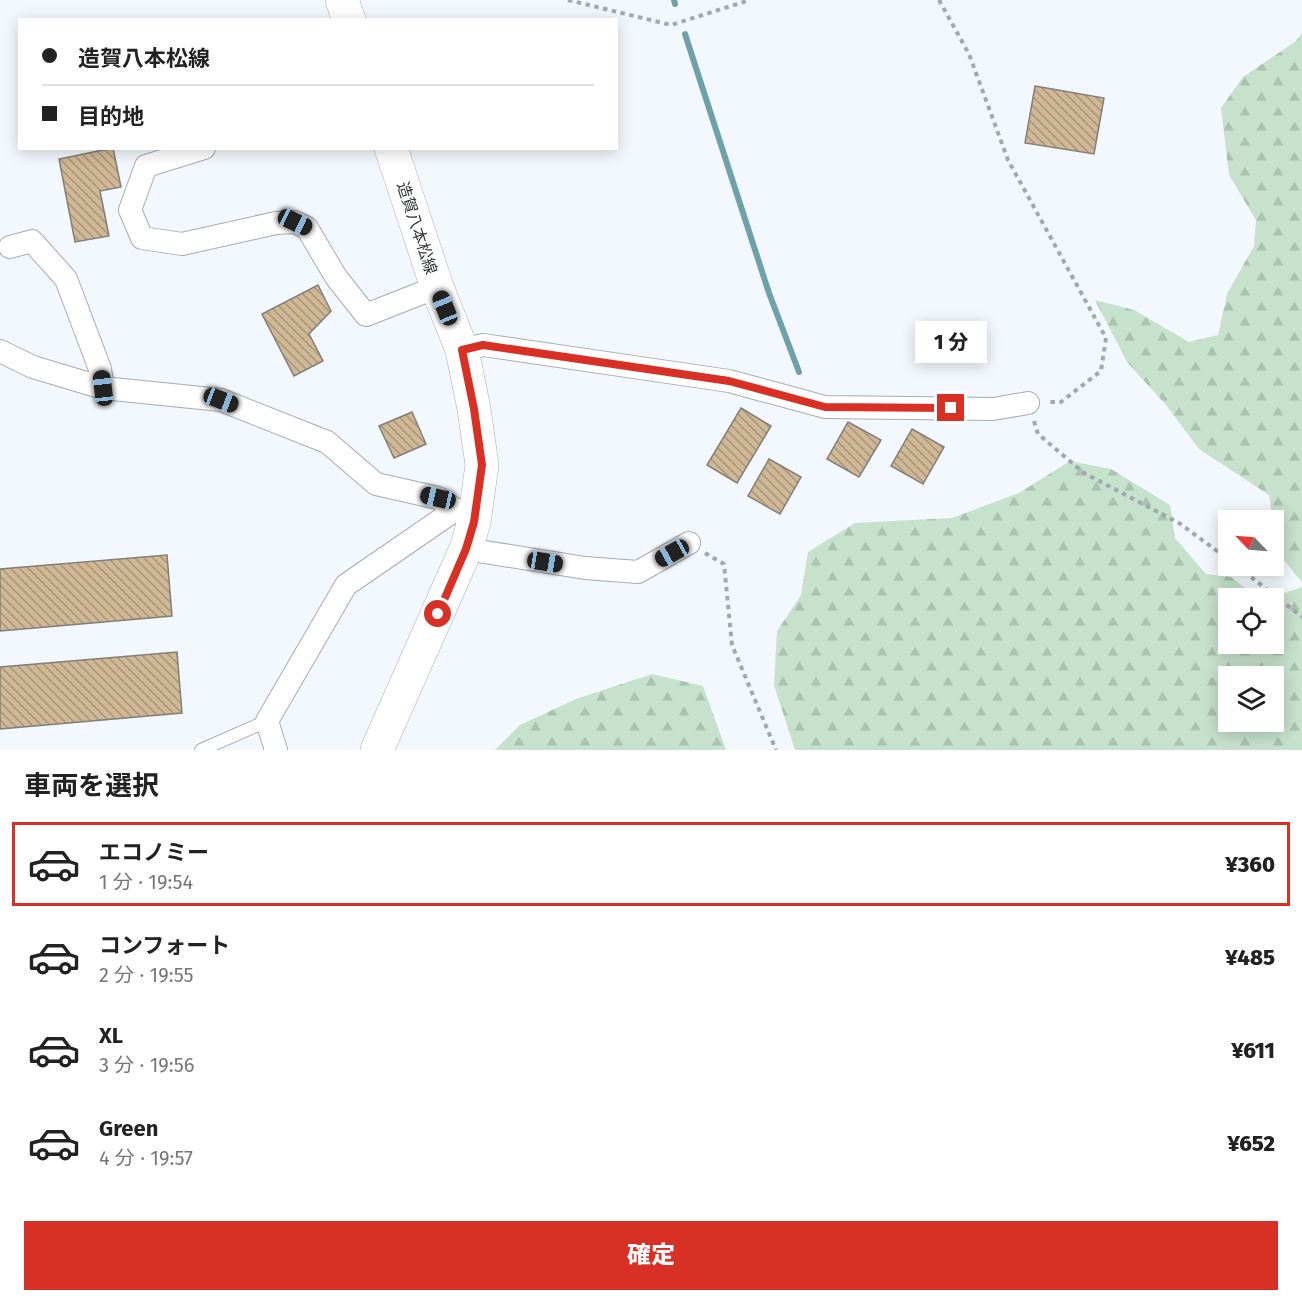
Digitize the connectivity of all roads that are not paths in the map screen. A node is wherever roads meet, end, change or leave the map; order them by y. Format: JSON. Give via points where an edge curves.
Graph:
{"nodes":[{"id":1,"x":342,"y":0,"type":"edge"},
{"id":2,"x":348,"y":18,"type":"edge"},
{"id":3,"x":198,"y":150,"type":"edge"},
{"id":4,"x":392,"y":150,"type":"edge"},
{"id":5,"x":10,"y":247,"type":"dead end"},
{"id":6,"x":437,"y":287,"type":"junction"},
{"id":7,"x":462,"y":350,"type":"junction"},
{"id":8,"x":0,"y":351,"type":"edge"},
{"id":9,"x":103,"y":388,"type":"junction"},
{"id":10,"x":1028,"y":403,"type":"road end"},
{"id":11,"x":465,"y":527,"type":"junction"},
{"id":12,"x":689,"y":543,"type":"road end"},
{"id":13,"x":267,"y":721,"type":"junction"},
{"id":14,"x":201,"y":750,"type":"edge"},
{"id":15,"x":276,"y":750,"type":"edge"},
{"id":16,"x":377,"y":750,"type":"edge"}],
"edges":[{"from":1,"to":2,"type":"main road"},
{"from":3,"to":6,"type":"street","via":[[146,166],[130,210],[142,238],[182,244],[295,222],[307,228],[336,277],[366,315]]},
{"from":4,"to":6,"type":"main road","name":"造賀八本松線"},
{"from":5,"to":9,"type":"street","via":[[32,241],[66,279],[100,369]]},
{"from":6,"to":7,"type":"main road","name":"造賀八本松線"},
{"from":7,"to":10,"type":"street","via":[[483,345],[729,381],[825,407],[993,409]]},
{"from":7,"to":11,"type":"main road","name":"造賀八本松線","via":[[482,465]]},
{"from":8,"to":9,"type":"street","via":[[33,367]]},
{"from":9,"to":11,"type":"street","via":[[221,400],[327,442],[376,484],[438,498]]},
{"from":11,"to":12,"type":"street","via":[[585,568],[638,572]]},
{"from":11,"to":13,"type":"street","via":[[346,585]]},
{"from":11,"to":16,"type":"main road","name":"造賀八本松線"},
{"from":13,"to":14,"type":"lane"},
{"from":13,"to":15,"type":"street"}]}
